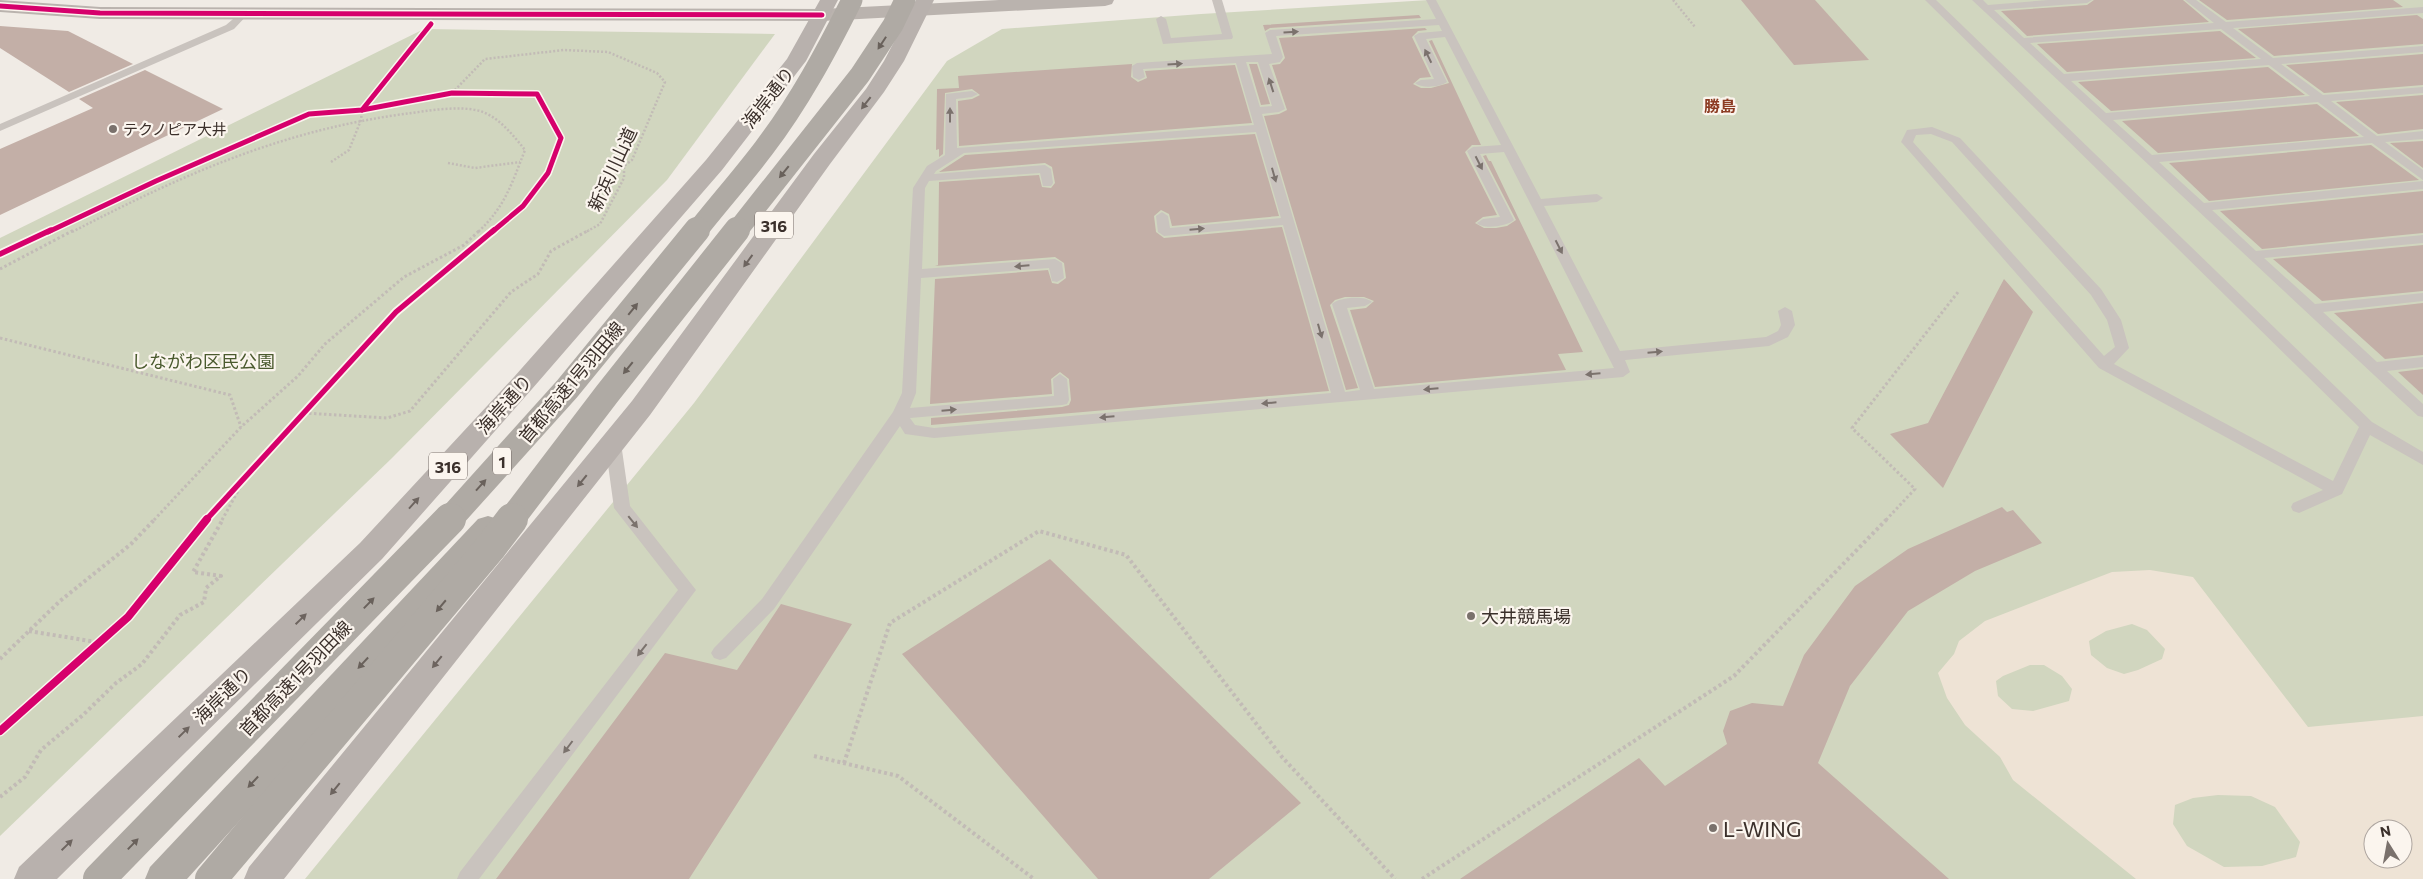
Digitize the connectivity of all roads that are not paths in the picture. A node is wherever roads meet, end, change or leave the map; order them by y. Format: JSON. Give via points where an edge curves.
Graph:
{"nodes":[{"id":1,"x":852,"y":0,"type":"edge"},
{"id":2,"x":872,"y":0,"type":"edge"},
{"id":3,"x":1105,"y":0,"type":"edge"},
{"id":4,"x":1217,"y":0,"type":"edge"},
{"id":5,"x":1431,"y":0,"type":"edge"},
{"id":6,"x":1930,"y":0,"type":"edge"},
{"id":7,"x":2087,"y":0,"type":"edge"},
{"id":8,"x":2190,"y":0,"type":"edge"},
{"id":9,"x":2413,"y":0,"type":"edge"},
{"id":10,"x":917,"y":4,"type":"edge"},
{"id":11,"x":1981,"y":4,"type":"edge"},
{"id":12,"x":0,"y":6,"type":"edge"},
{"id":13,"x":826,"y":7,"type":"edge"},
{"id":14,"x":2423,"y":8,"type":"edge"},
{"id":15,"x":245,"y":12,"type":"junction"},
{"id":16,"x":1161,"y":19,"type":"dead end"},
{"id":17,"x":1442,"y":22,"type":"junction"},
{"id":18,"x":2224,"y":25,"type":"junction"},
{"id":19,"x":1448,"y":34,"type":"junction"},
{"id":20,"x":2021,"y":41,"type":"junction"},
{"id":21,"x":2423,"y":49,"type":"edge"},
{"id":22,"x":1240,"y":59,"type":"junction"},
{"id":23,"x":1286,"y":60,"type":"dead end"},
{"id":24,"x":2271,"y":61,"type":"junction"},
{"id":25,"x":1139,"y":77,"type":"dead end"},
{"id":26,"x":2061,"y":78,"type":"junction"},
{"id":27,"x":1421,"y":83,"type":"dead end"},
{"id":28,"x":2423,"y":90,"type":"edge"},
{"id":29,"x":972,"y":94,"type":"dead end"},
{"id":30,"x":799,"y":97,"type":"junction"},
{"id":31,"x":2321,"y":98,"type":"junction"},
{"id":32,"x":1256,"y":111,"type":"junction"},
{"id":33,"x":2103,"y":117,"type":"junction"},
{"id":34,"x":0,"y":128,"type":"edge"},
{"id":35,"x":1261,"y":128,"type":"junction"},
{"id":36,"x":2423,"y":135,"type":"edge"},
{"id":37,"x":2375,"y":139,"type":"junction"},
{"id":38,"x":1508,"y":148,"type":"junction"},
{"id":39,"x":951,"y":156,"type":"junction"},
{"id":40,"x":2149,"y":159,"type":"junction"},
{"id":41,"x":2423,"y":176,"type":"edge"},
{"id":42,"x":925,"y":178,"type":"junction"},
{"id":43,"x":1047,"y":183,"type":"dead end"},
{"id":44,"x":2423,"y":185,"type":"edge"},
{"id":45,"x":1598,"y":198,"type":"dead end"},
{"id":46,"x":1537,"y":203,"type":"junction"},
{"id":47,"x":2201,"y":207,"type":"junction"},
{"id":48,"x":1162,"y":216,"type":"dead end"},
{"id":49,"x":1288,"y":221,"type":"junction"},
{"id":50,"x":1483,"y":222,"type":"dead end"},
{"id":51,"x":2423,"y":239,"type":"edge"},
{"id":52,"x":2254,"y":255,"type":"junction"},
{"id":53,"x":915,"y":274,"type":"junction"},
{"id":54,"x":1057,"y":278,"type":"dead end"},
{"id":55,"x":2423,"y":297,"type":"edge"},
{"id":56,"x":1365,"y":302,"type":"dead end"},
{"id":57,"x":2312,"y":309,"type":"junction"},
{"id":58,"x":1785,"y":310,"type":"dead end"},
{"id":59,"x":1616,"y":356,"type":"junction"},
{"id":60,"x":2423,"y":362,"type":"edge"},
{"id":61,"x":2104,"y":365,"type":"junction"},
{"id":62,"x":2374,"y":367,"type":"junction"},
{"id":63,"x":1060,"y":380,"type":"dead end"},
{"id":64,"x":608,"y":394,"type":"junction"},
{"id":65,"x":1368,"y":394,"type":"junction"},
{"id":66,"x":1339,"y":397,"type":"junction"},
{"id":67,"x":2423,"y":412,"type":"edge"},
{"id":68,"x":900,"y":414,"type":"junction"},
{"id":69,"x":2367,"y":426,"type":"junction"},
{"id":70,"x":613,"y":443,"type":"junction"},
{"id":71,"x":2423,"y":459,"type":"edge"},
{"id":72,"x":2337,"y":490,"type":"junction"},
{"id":73,"x":2300,"y":507,"type":"dead end"},
{"id":74,"x":720,"y":653,"type":"dead end"},
{"id":75,"x":32,"y":879,"type":"edge"},
{"id":76,"x":99,"y":879,"type":"edge"},
{"id":77,"x":163,"y":879,"type":"edge"},
{"id":78,"x":211,"y":879,"type":"edge"},
{"id":79,"x":262,"y":879,"type":"edge"},
{"id":80,"x":467,"y":879,"type":"edge"}],
"edges":[{"from":1,"to":30,"type":"highway","name":"首都高速1号羽田線","number":"1","bridge":true},
{"from":2,"to":30,"type":"highway","bridge":true,"via":[[848,41]]},
{"from":3,"to":10,"type":"street"},
{"from":4,"to":16,"type":"lane","via":[[1228,37],[1167,42]]},
{"from":5,"to":17,"type":"lane"},
{"from":6,"to":69,"type":"lane"},
{"from":7,"to":11,"type":"lane"},
{"from":8,"to":18,"type":"lane"},
{"from":9,"to":14,"type":"lane"},
{"from":10,"to":13,"type":"street"},
{"from":10,"to":64,"type":"highway","name":"首都高速1号羽田線","one_way":true,"bridge":true,"via":[[893,25],[860,75]]},
{"from":10,"to":70,"type":"main road","number":"316","one_way":true,"via":[[894,61],[874,92]]},
{"from":11,"to":20,"type":"lane"},
{"from":12,"to":15,"type":"street","via":[[100,13]]},
{"from":13,"to":15,"type":"street"},
{"from":75,"to":13,"type":"main road","name":"海岸通り","number":"316","one_way":true,"via":[[371,551],[714,165],[790,68]]},
{"from":14,"to":18,"type":"lane"},
{"from":15,"to":34,"type":"lane","via":[[230,27]]},
{"from":17,"to":19,"type":"lane"},
{"from":22,"to":17,"type":"lane","one_way":true,"via":[[1278,56],[1270,33]]},
{"from":18,"to":20,"type":"lane"},
{"from":18,"to":24,"type":"lane"},
{"from":27,"to":19,"type":"lane","one_way":true,"via":[[1440,82],[1418,36]]},
{"from":19,"to":38,"type":"lane"},
{"from":20,"to":26,"type":"lane"},
{"from":21,"to":24,"type":"lane"},
{"from":25,"to":22,"type":"lane","one_way":true,"via":[[1137,66]]},
{"from":22,"to":32,"type":"lane"},
{"from":32,"to":23,"type":"lane","one_way":true,"via":[[1279,109],[1263,61]]},
{"from":24,"to":26,"type":"lane"},
{"from":24,"to":31,"type":"lane"},
{"from":26,"to":33,"type":"lane"},
{"from":28,"to":31,"type":"lane"},
{"from":39,"to":29,"type":"lane","one_way":true,"via":[[950,96]]},
{"from":76,"to":30,"type":"highway","name":"首都高速1号羽田線","number":"1","one_way":true,"bridge":true,"via":[[453,516],[561,396],[764,148]]},
{"from":31,"to":33,"type":"lane"},
{"from":31,"to":37,"type":"lane"},
{"from":32,"to":35,"type":"lane"},
{"from":33,"to":40,"type":"lane"},
{"from":35,"to":39,"type":"lane","via":[[961,150]]},
{"from":35,"to":49,"type":"lane","one_way":true},
{"from":36,"to":37,"type":"lane"},
{"from":37,"to":40,"type":"lane"},
{"from":37,"to":41,"type":"lane"},
{"from":38,"to":46,"type":"lane"},
{"from":38,"to":50,"type":"lane","one_way":true,"via":[[1473,151],[1508,220]]},
{"from":39,"to":42,"type":"lane","via":[[931,169]]},
{"from":40,"to":47,"type":"lane"},
{"from":42,"to":43,"type":"lane","via":[[1045,169]]},
{"from":42,"to":53,"type":"lane","via":[[919,188]]},
{"from":44,"to":47,"type":"lane"},
{"from":45,"to":46,"type":"lane"},
{"from":46,"to":59,"type":"lane","one_way":true},
{"from":47,"to":52,"type":"lane"},
{"from":48,"to":49,"type":"lane","one_way":true,"via":[[1164,232]]},
{"from":49,"to":66,"type":"lane","one_way":true},
{"from":51,"to":52,"type":"lane"},
{"from":52,"to":57,"type":"lane"},
{"from":54,"to":53,"type":"lane","one_way":true,"via":[[1056,263]]},
{"from":53,"to":68,"type":"lane","via":[[909,393]]},
{"from":55,"to":57,"type":"lane"},
{"from":56,"to":65,"type":"lane","via":[[1339,304]]},
{"from":57,"to":62,"type":"lane"},
{"from":59,"to":58,"type":"lane","one_way":true,"via":[[1770,341],[1783,334],[1788,325]]},
{"from":59,"to":65,"type":"lane","one_way":true,"via":[[1623,372]]},
{"from":60,"to":62,"type":"lane"},
{"from":61,"to":61,"type":"lane","via":[[1907,142],[1911,132],[1932,130],[1956,140],[2096,292],[2114,320],[2122,348]]},
{"from":61,"to":72,"type":"lane"},
{"from":62,"to":67,"type":"lane"},
{"from":68,"to":63,"type":"lane","one_way":true,"via":[[1062,400]]},
{"from":64,"to":77,"type":"highway","one_way":true,"bridge":true},
{"from":64,"to":78,"type":"highway","name":"首都高速1号羽田線","one_way":true,"bridge":true,"via":[[490,548]]},
{"from":65,"to":66,"type":"lane"},
{"from":66,"to":68,"type":"lane","one_way":true,"via":[[934,432],[910,430]]},
{"from":68,"to":74,"type":"lane","via":[[768,604]]},
{"from":69,"to":71,"type":"lane"},
{"from":69,"to":72,"type":"lane"},
{"from":70,"to":79,"type":"main road","number":"316","one_way":true},
{"from":70,"to":80,"type":"lane","one_way":true,"via":[[622,508],[688,590]]},
{"from":72,"to":73,"type":"lane"}]}
